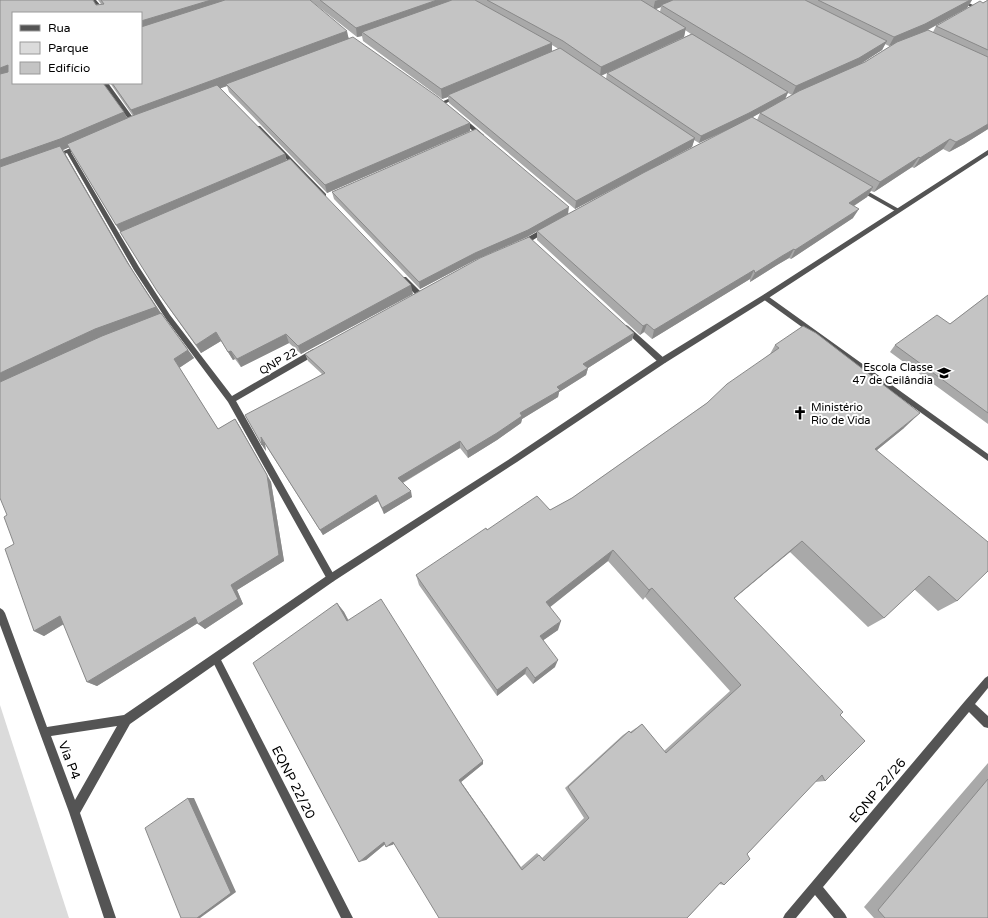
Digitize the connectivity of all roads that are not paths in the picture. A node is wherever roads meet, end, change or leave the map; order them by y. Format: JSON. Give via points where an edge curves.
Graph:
{"nodes":[{"id":1,"x":94,"y":0,"type":"edge"},
{"id":2,"x":959,"y":0,"type":"edge"},
{"id":3,"x":981,"y":3,"type":"edge"},
{"id":4,"x":975,"y":7,"type":"junction"},
{"id":5,"x":968,"y":11,"type":"edge"},
{"id":6,"x":104,"y":12,"type":"edge"},
{"id":7,"x":106,"y":84,"type":"edge"},
{"id":8,"x":468,"y":92,"type":"edge"},
{"id":9,"x":436,"y":99,"type":"edge"},
{"id":10,"x":442,"y":103,"type":"junction"},
{"id":11,"x":448,"y":108,"type":"edge"},
{"id":12,"x":459,"y":117,"type":"edge"},
{"id":13,"x":142,"y":120,"type":"edge"},
{"id":14,"x":251,"y":120,"type":"edge"},
{"id":15,"x":134,"y":123,"type":"junction"},
{"id":16,"x":128,"y":126,"type":"edge"},
{"id":17,"x":476,"y":132,"type":"junction"},
{"id":18,"x":470,"y":134,"type":"edge"},
{"id":19,"x":488,"y":141,"type":"edge"},
{"id":20,"x":88,"y":143,"type":"edge"},
{"id":21,"x":68,"y":152,"type":"junction"},
{"id":22,"x":988,"y":152,"type":"edge"},
{"id":23,"x":46,"y":159,"type":"edge"},
{"id":24,"x":294,"y":164,"type":"junction"},
{"id":25,"x":287,"y":167,"type":"edge"},
{"id":26,"x":856,"y":187,"type":"edge"},
{"id":27,"x":334,"y":195,"type":"edge"},
{"id":28,"x":896,"y":210,"type":"junction"},
{"id":29,"x":556,"y":225,"type":"edge"},
{"id":30,"x":530,"y":240,"type":"junction"},
{"id":31,"x":535,"y":245,"type":"edge"},
{"id":32,"x":517,"y":246,"type":"edge"},
{"id":33,"x":398,"y":274,"type":"edge"},
{"id":34,"x":426,"y":292,"type":"edge"},
{"id":35,"x":420,"y":295,"type":"junction"},
{"id":36,"x":765,"y":297,"type":"junction"},
{"id":37,"x":413,"y":299,"type":"edge"},
{"id":38,"x":622,"y":324,"type":"edge"},
{"id":39,"x":323,"y":347,"type":"edge"},
{"id":40,"x":662,"y":361,"type":"junction"},
{"id":41,"x":231,"y":400,"type":"junction"},
{"id":42,"x":988,"y":458,"type":"edge"},
{"id":43,"x":331,"y":578,"type":"junction"},
{"id":44,"x":0,"y":613,"type":"edge"},
{"id":45,"x":216,"y":659,"type":"junction"},
{"id":46,"x":988,"y":681,"type":"edge"},
{"id":47,"x":968,"y":704,"type":"junction"},
{"id":48,"x":126,"y":720,"type":"junction"},
{"id":49,"x":988,"y":724,"type":"edge"},
{"id":50,"x":44,"y":732,"type":"junction"},
{"id":51,"x":74,"y":812,"type":"junction"},
{"id":52,"x":815,"y":886,"type":"junction"},
{"id":53,"x":110,"y":918,"type":"edge"},
{"id":54,"x":347,"y":918,"type":"edge"},
{"id":55,"x":789,"y":918,"type":"edge"},
{"id":56,"x":842,"y":918,"type":"edge"}],
"edges":[{"from":1,"to":6,"type":"street"},
{"from":2,"to":4,"type":"street"},
{"from":3,"to":4,"type":"street"},
{"from":4,"to":5,"type":"street"},
{"from":7,"to":15,"type":"street"},
{"from":8,"to":10,"type":"street"},
{"from":9,"to":10,"type":"street"},
{"from":10,"to":11,"type":"street"},
{"from":12,"to":17,"type":"street"},
{"from":13,"to":15,"type":"street"},
{"from":14,"to":24,"type":"street"},
{"from":15,"to":16,"type":"street"},
{"from":17,"to":18,"type":"street"},
{"from":17,"to":19,"type":"street"},
{"from":20,"to":21,"type":"street"},
{"from":21,"to":23,"type":"street"},
{"from":21,"to":41,"type":"street","via":[[124,237],[136,268],[165,318]]},
{"from":22,"to":28,"type":"street"},
{"from":24,"to":25,"type":"street"},
{"from":24,"to":27,"type":"street","via":[[327,198]]},
{"from":26,"to":28,"type":"street"},
{"from":28,"to":36,"type":"street"},
{"from":29,"to":30,"type":"street"},
{"from":30,"to":31,"type":"street"},
{"from":30,"to":32,"type":"street"},
{"from":33,"to":35,"type":"street"},
{"from":34,"to":35,"type":"street"},
{"from":35,"to":37,"type":"street"},
{"from":36,"to":40,"type":"street"},
{"from":36,"to":42,"type":"street"},
{"from":38,"to":40,"type":"street"},
{"from":39,"to":41,"type":"street","name":"QNP 22"},
{"from":40,"to":43,"type":"street"},
{"from":41,"to":43,"type":"street"},
{"from":43,"to":45,"type":"street"},
{"from":44,"to":50,"type":"street","name":"Via P4"},
{"from":45,"to":48,"type":"street"},
{"from":45,"to":54,"type":"street","name":"EQNP 22/20"},
{"from":46,"to":47,"type":"street","name":"EQNP 22/26"},
{"from":47,"to":49,"type":"street"},
{"from":47,"to":52,"type":"street","name":"EQNP 22/26"},
{"from":48,"to":50,"type":"street"},
{"from":48,"to":51,"type":"street"},
{"from":50,"to":51,"type":"street","name":"Via P4"},
{"from":51,"to":53,"type":"street","name":"Via P4"},
{"from":52,"to":55,"type":"street","name":"EQNP 22/26"},
{"from":52,"to":56,"type":"street"}]}
